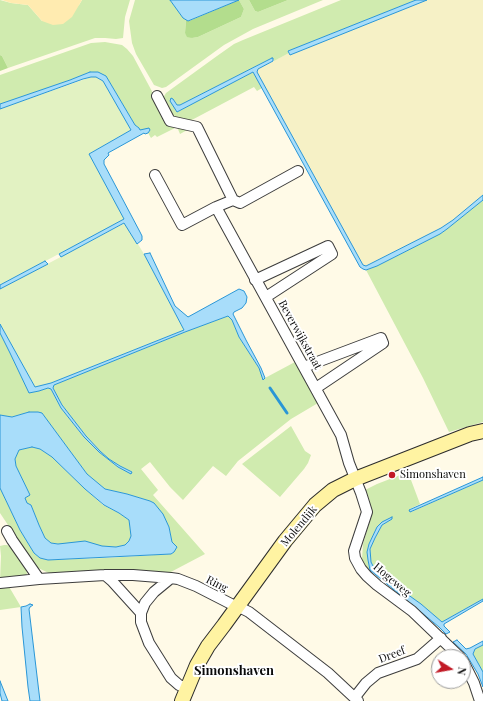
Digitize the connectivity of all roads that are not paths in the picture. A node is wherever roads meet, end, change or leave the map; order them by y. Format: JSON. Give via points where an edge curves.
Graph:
{"nodes":[{"id":1,"x":157,"y":96,"type":"dead end"},
{"id":2,"x":298,"y":172,"type":"dead end"},
{"id":3,"x":155,"y":175,"type":"dead end"},
{"id":4,"x":233,"y":200,"type":"junction"},
{"id":5,"x":216,"y":207,"type":"junction"},
{"id":6,"x":255,"y":280,"type":"junction"},
{"id":7,"x":266,"y":297,"type":"junction"},
{"id":8,"x":304,"y":367,"type":"junction"},
{"id":9,"x":316,"y":388,"type":"junction"},
{"id":10,"x":483,"y":431,"type":"edge"},
{"id":11,"x":355,"y":479,"type":"junction"},
{"id":12,"x":7,"y":531,"type":"dead end"},
{"id":13,"x":105,"y":575,"type":"junction"},
{"id":14,"x":171,"y":578,"type":"junction"},
{"id":15,"x":39,"y":579,"type":"junction"},
{"id":16,"x":0,"y":583,"type":"edge"},
{"id":17,"x":237,"y":607,"type":"junction"},
{"id":18,"x":141,"y":613,"type":"junction"},
{"id":19,"x":441,"y":638,"type":"junction"},
{"id":20,"x":452,"y":649,"type":"edge"},
{"id":21,"x":471,"y":677,"type":"edge"},
{"id":22,"x":185,"y":695,"type":"edge"},
{"id":23,"x":356,"y":699,"type":"edge"},
{"id":24,"x":480,"y":701,"type":"edge"}],
"edges":[{"from":1,"to":4,"type":"street","via":[[170,121],[197,128]]},
{"from":2,"to":4,"type":"street","via":[[240,203]]},
{"from":3,"to":5,"type":"street","via":[[182,225]]},
{"from":4,"to":5,"type":"street"},
{"from":5,"to":6,"type":"street","name":"Beverwijkstraat"},
{"from":6,"to":7,"type":"street","name":"Beverwijkstraat"},
{"from":6,"to":7,"type":"street","via":[[328,246],[332,254]]},
{"from":7,"to":8,"type":"street","name":"Beverwijkstraat"},
{"from":8,"to":9,"type":"street","name":"Beverwijkstraat"},
{"from":8,"to":9,"type":"street","via":[[381,338],[383,343]]},
{"from":9,"to":11,"type":"street","name":"Beverwijkstraat","via":[[341,435]]},
{"from":10,"to":11,"type":"main road","name":"Molendijk"},
{"from":11,"to":17,"type":"main road","name":"Molendijk","via":[[333,490],[315,505]]},
{"from":11,"to":19,"type":"street","name":"Hogeweg","via":[[367,512],[354,551],[355,558],[367,576],[412,611]]},
{"from":12,"to":15,"type":"street"},
{"from":13,"to":14,"type":"street","name":"Ring"},
{"from":13,"to":15,"type":"street","name":"Ring"},
{"from":13,"to":18,"type":"street"},
{"from":14,"to":17,"type":"street","name":"Ring","via":[[196,586]]},
{"from":14,"to":18,"type":"street","via":[[154,592]]},
{"from":15,"to":16,"type":"street","name":"Ring"},
{"from":17,"to":22,"type":"main road","name":"Molendijk","via":[[208,646]]},
{"from":17,"to":23,"type":"street","name":"Ring","via":[[249,612],[328,673]]},
{"from":18,"to":22,"type":"street","via":[[141,622],[148,643]]},
{"from":19,"to":20,"type":"street","name":"Hogeweg"},
{"from":19,"to":23,"type":"street","name":"Dreef","via":[[417,659],[378,673],[366,683]]},
{"from":21,"to":24,"type":"street"}]}
